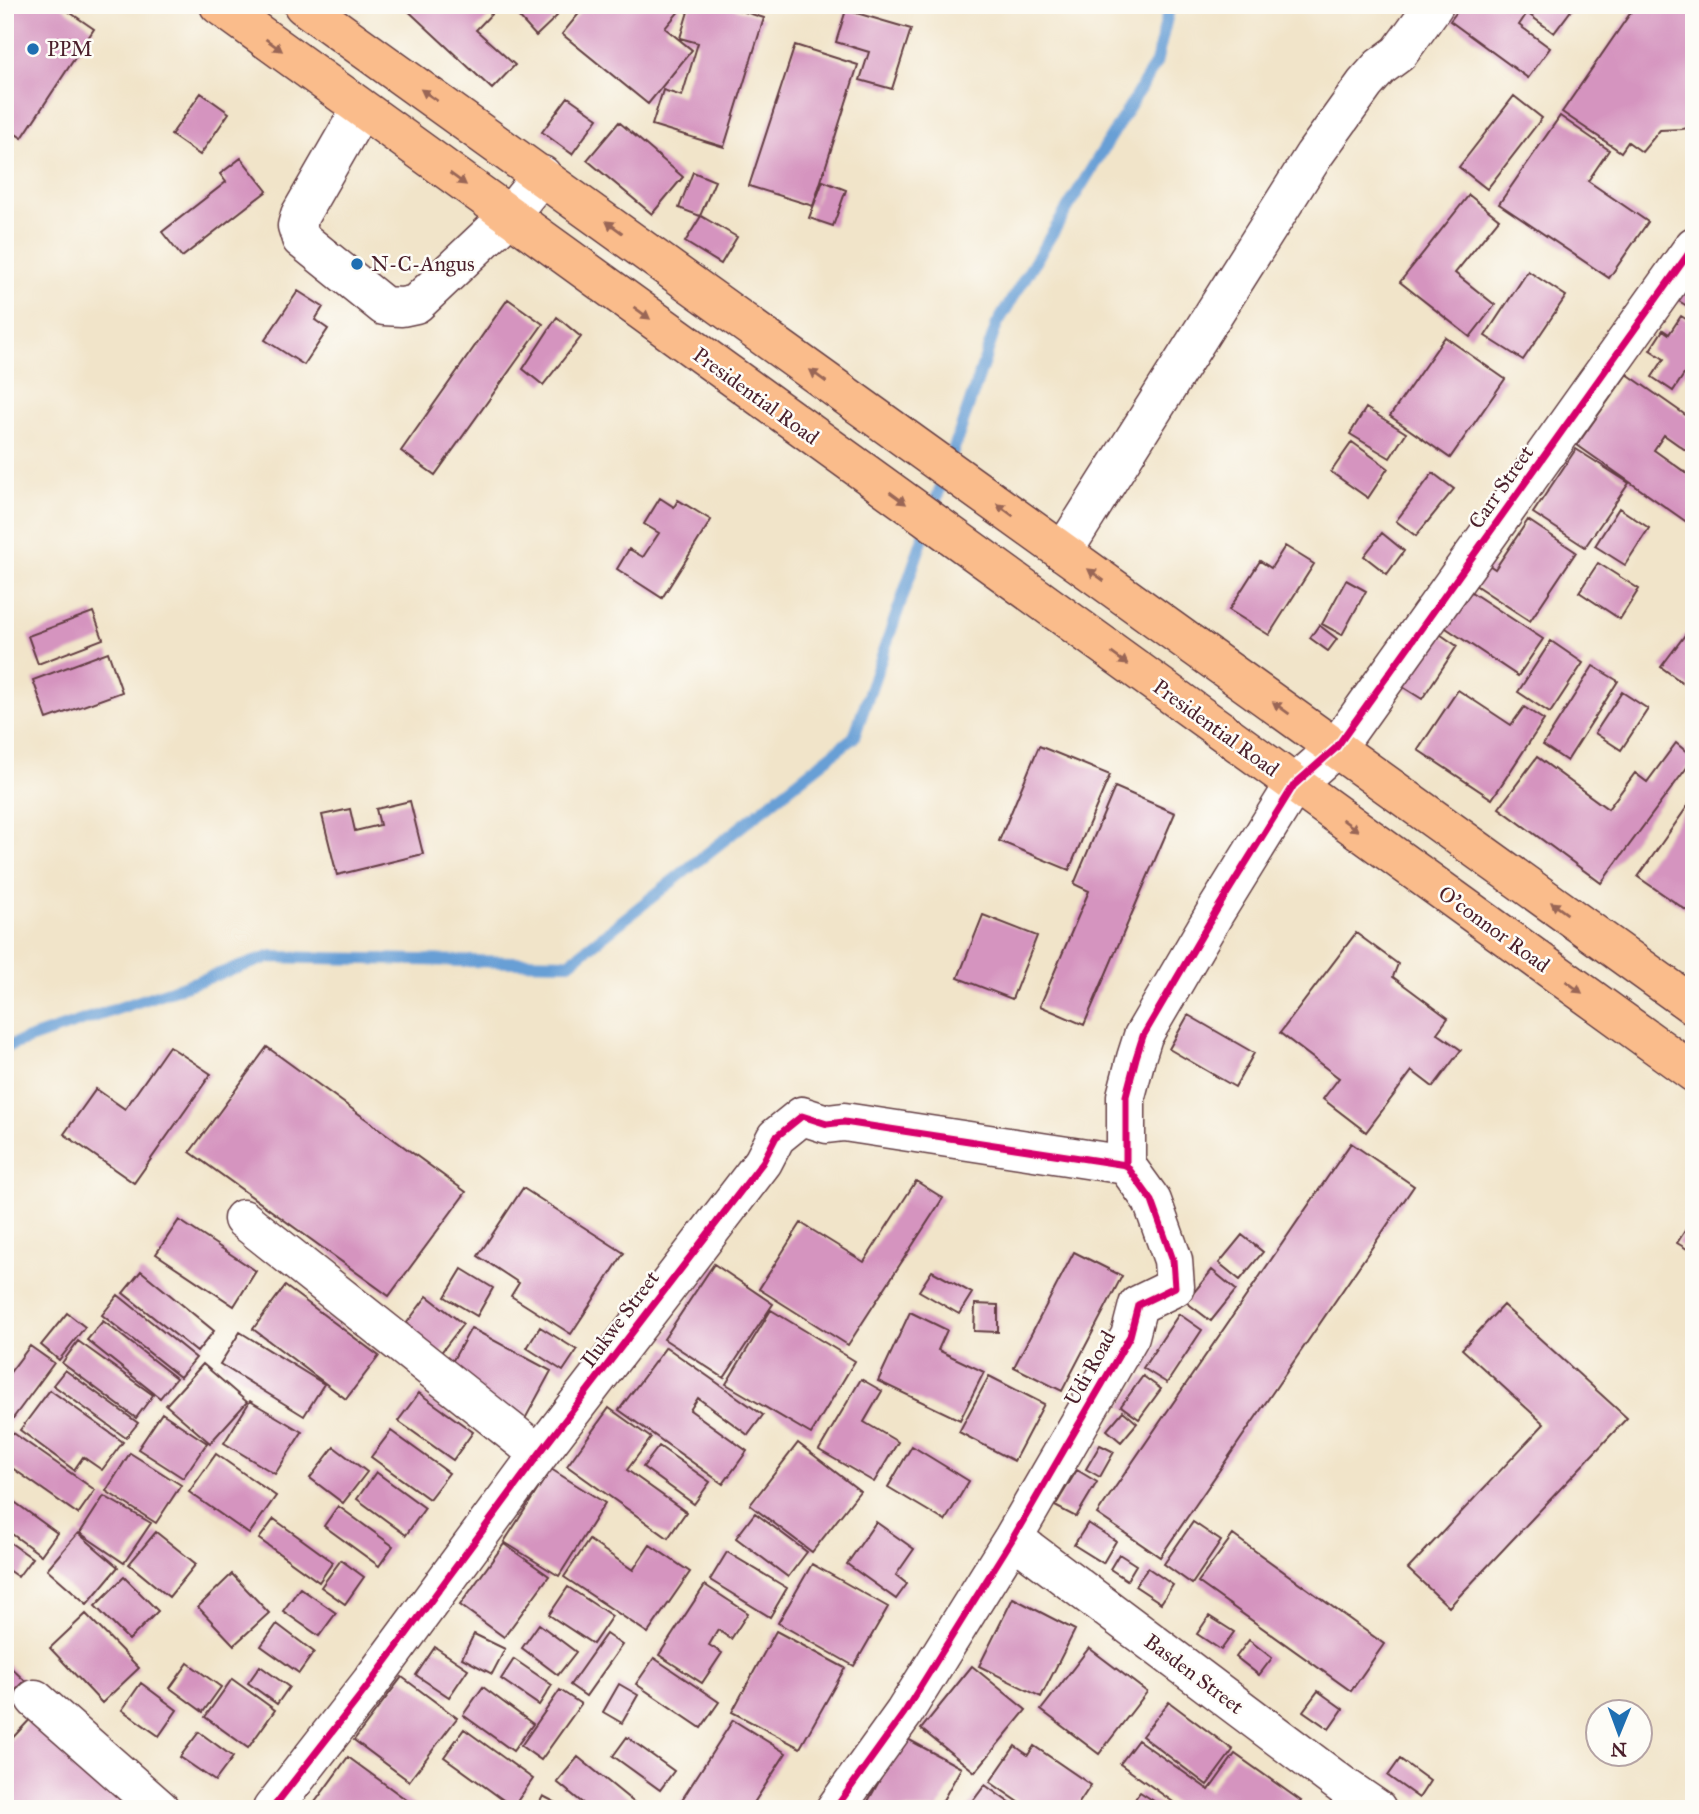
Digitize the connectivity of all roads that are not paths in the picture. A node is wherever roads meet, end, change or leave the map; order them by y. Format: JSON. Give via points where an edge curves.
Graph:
{"nodes":[{"id":1,"x":219,"y":5,"type":"edge"},
{"id":2,"x":303,"y":5,"type":"edge"},
{"id":3,"x":1434,"y":5,"type":"edge"},
{"id":4,"x":361,"y":109,"type":"junction"},
{"id":5,"x":542,"y":175,"type":"junction"},
{"id":6,"x":509,"y":216,"type":"junction"},
{"id":7,"x":1694,"y":246,"type":"edge"},
{"id":8,"x":872,"y":415,"type":"junction"},
{"id":9,"x":841,"y":457,"type":"junction"},
{"id":10,"x":1062,"y":551,"type":"junction"},
{"id":11,"x":1336,"y":748,"type":"junction"},
{"id":12,"x":1294,"y":785,"type":"junction"},
{"id":13,"x":1694,"y":1006,"type":"edge"},
{"id":14,"x":1694,"y":1073,"type":"edge"},
{"id":15,"x":1126,"y":1166,"type":"junction"},
{"id":16,"x":243,"y":1219,"type":"dead end"},
{"id":17,"x":538,"y":1454,"type":"junction"},
{"id":18,"x":1013,"y":1538,"type":"junction"},
{"id":19,"x":35,"y":1699,"type":"dead end"},
{"id":20,"x":1367,"y":1806,"type":"edge"},
{"id":21,"x":160,"y":1809,"type":"edge"},
{"id":22,"x":272,"y":1809,"type":"edge"},
{"id":23,"x":835,"y":1809,"type":"edge"}],
"edges":[{"from":1,"to":4,"type":"main road","name":"Presidential Road","one_way":true},
{"from":5,"to":2,"type":"main road","one_way":true},
{"from":3,"to":10,"type":"street","via":[[1399,53],[1365,84],[1314,155]]},
{"from":4,"to":6,"type":"main road","name":"Presidential Road","one_way":true},
{"from":4,"to":6,"type":"street","via":[[297,226],[301,239],[384,306],[416,304]]},
{"from":5,"to":6,"type":"street"},
{"from":8,"to":5,"type":"main road","one_way":true},
{"from":6,"to":9,"type":"main road","name":"Presidential Road","one_way":true},
{"from":7,"to":11,"type":"street","name":"Carr Street"},
{"from":8,"to":9,"type":"main road"},
{"from":10,"to":8,"type":"main road","one_way":true},
{"from":9,"to":12,"type":"main road","name":"Presidential Road","one_way":true},
{"from":11,"to":10,"type":"main road","one_way":true},
{"from":11,"to":12,"type":"street","name":"Carr Street"},
{"from":13,"to":11,"type":"main road","one_way":true},
{"from":12,"to":14,"type":"main road","name":"O'connor Road","one_way":true},
{"from":12,"to":15,"type":"street","via":[[1143,1036],[1126,1096]]},
{"from":15,"to":17,"type":"street","name":"Ilukwe Street","via":[[844,1122],[827,1124],[802,1116],[776,1137],[763,1162]]},
{"from":15,"to":18,"type":"street","name":"Udi Road","via":[[1152,1200],[1173,1260],[1175,1287],[1138,1305],[1129,1336]]},
{"from":16,"to":17,"type":"street"},
{"from":17,"to":22,"type":"street","name":"Ilukwe Street"},
{"from":18,"to":20,"type":"street","name":"Basden Street"},
{"from":18,"to":23,"type":"street","name":"Udi Road","via":[[904,1713]]},
{"from":19,"to":21,"type":"street"}]}
